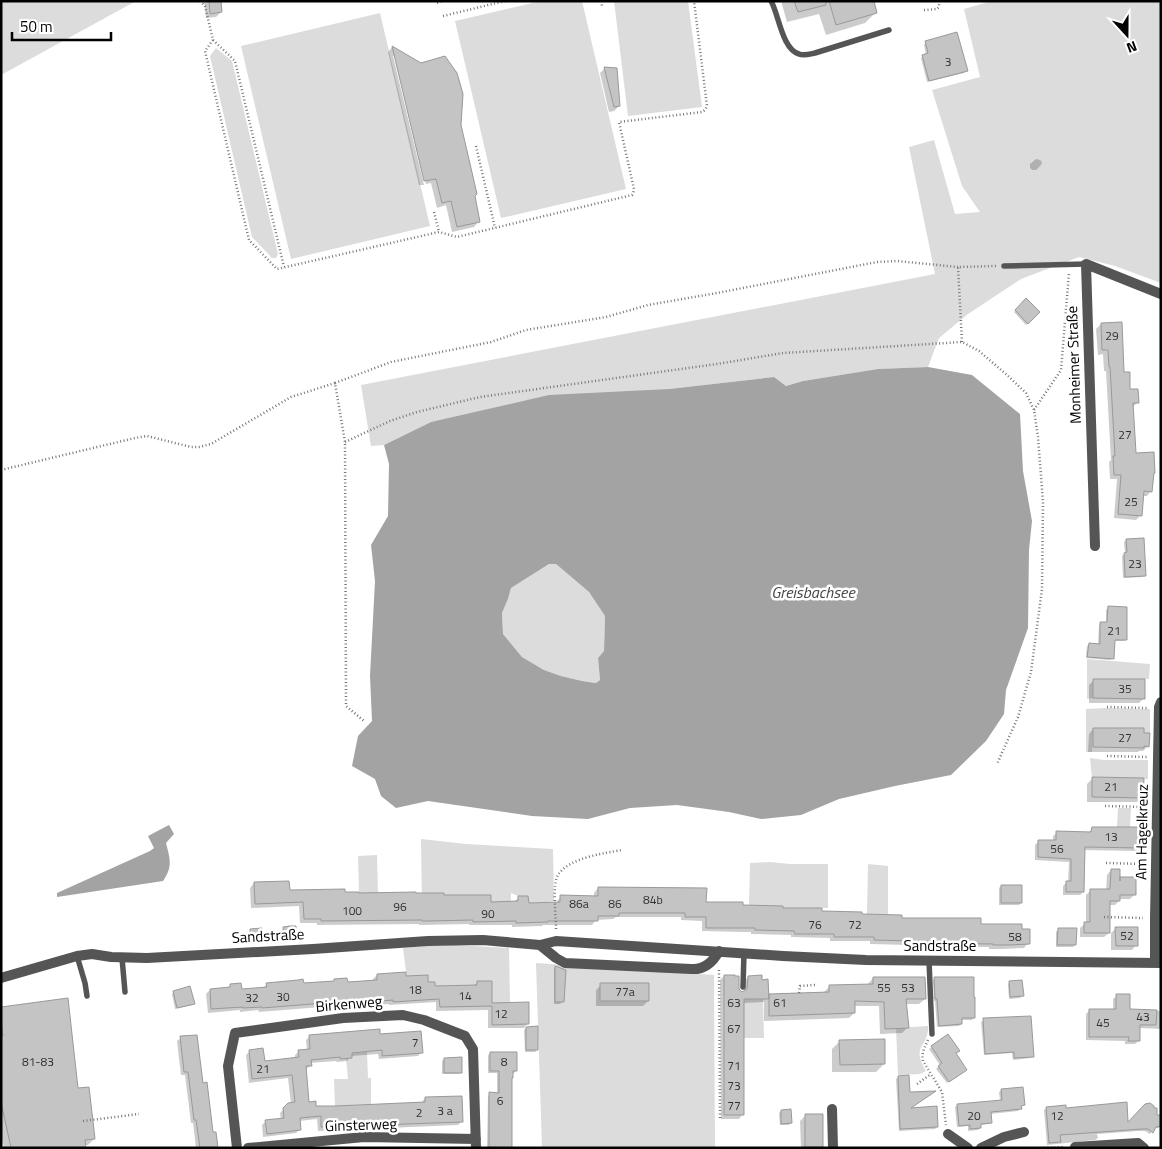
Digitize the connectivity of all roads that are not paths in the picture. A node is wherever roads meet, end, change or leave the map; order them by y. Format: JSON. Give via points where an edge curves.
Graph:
{"nodes":[{"id":1,"x":771,"y":1,"type":"edge"},
{"id":2,"x":889,"y":30,"type":"dead end"},
{"id":3,"x":1086,"y":264,"type":"junction"},
{"id":4,"x":1004,"y":266,"type":"road end"},
{"id":5,"x":1161,"y":294,"type":"edge"},
{"id":6,"x":1095,"y":546,"type":"dead end"},
{"id":7,"x":1161,"y":702,"type":"edge"},
{"id":8,"x":540,"y":945,"type":"junction"},
{"id":9,"x":719,"y":951,"type":"junction"},
{"id":10,"x":744,"y":953,"type":"junction"},
{"id":11,"x":77,"y":956,"type":"junction"},
{"id":12,"x":122,"y":958,"type":"junction"},
{"id":13,"x":929,"y":960,"type":"junction"},
{"id":14,"x":1158,"y":963,"type":"edge"},
{"id":15,"x":1,"y":978,"type":"edge"},
{"id":16,"x":743,"y":987,"type":"dead end"},
{"id":17,"x":125,"y":992,"type":"dead end"},
{"id":18,"x":88,"y":996,"type":"dead end"},
{"id":19,"x":932,"y":1034,"type":"road end"},
{"id":20,"x":832,"y":1109,"type":"dead end"},
{"id":21,"x":1024,"y":1132,"type":"dead end"},
{"id":22,"x":948,"y":1134,"type":"road end"},
{"id":23,"x":476,"y":1143,"type":"edge"},
{"id":24,"x":1075,"y":1147,"type":"edge"},
{"id":25,"x":237,"y":1148,"type":"edge"},
{"id":26,"x":248,"y":1148,"type":"edge"},
{"id":27,"x":833,"y":1148,"type":"edge"},
{"id":28,"x":968,"y":1148,"type":"edge"},
{"id":29,"x":982,"y":1148,"type":"edge"},
{"id":30,"x":1144,"y":1148,"type":"edge"}],
"edges":[{"from":1,"to":2,"type":"lane","via":[[784,38],[794,52],[800,54],[815,53]]},
{"from":3,"to":4,"type":"lane"},
{"from":3,"to":5,"type":"street"},
{"from":3,"to":6,"type":"street","name":"Monheimer Straße"},
{"from":7,"to":14,"type":"street","name":"Am Hagelkreuz","via":[[1155,918]]},
{"from":8,"to":9,"type":"street","name":"Sandstraße","via":[[556,941]]},
{"from":8,"to":9,"type":"street","via":[[565,963],[691,969],[708,965]]},
{"from":8,"to":12,"type":"street","name":"Sandstraße","via":[[483,940],[428,941]]},
{"from":9,"to":10,"type":"street","name":"Sandstraße"},
{"from":10,"to":13,"type":"street","name":"Sandstraße"},
{"from":10,"to":16,"type":"lane"},
{"from":11,"to":12,"type":"street","name":"Sandstraße","via":[[92,954]]},
{"from":11,"to":15,"type":"street","name":"Sandstraße"},
{"from":11,"to":18,"type":"lane"},
{"from":12,"to":17,"type":"lane"},
{"from":13,"to":14,"type":"street","name":"Sandstraße"},
{"from":13,"to":19,"type":"lane"},
{"from":20,"to":27,"type":"street"},
{"from":21,"to":29,"type":"street","via":[[1004,1136]]},
{"from":22,"to":28,"type":"street"},
{"from":23,"to":25,"type":"street","name":"Birkenweg","via":[[473,1049],[465,1036],[403,1015],[343,1018],[235,1033],[228,1066]]},
{"from":23,"to":26,"type":"street","name":"Ginsterweg","via":[[364,1137]]},
{"from":24,"to":30,"type":"street","via":[[1138,1143]]}]}
